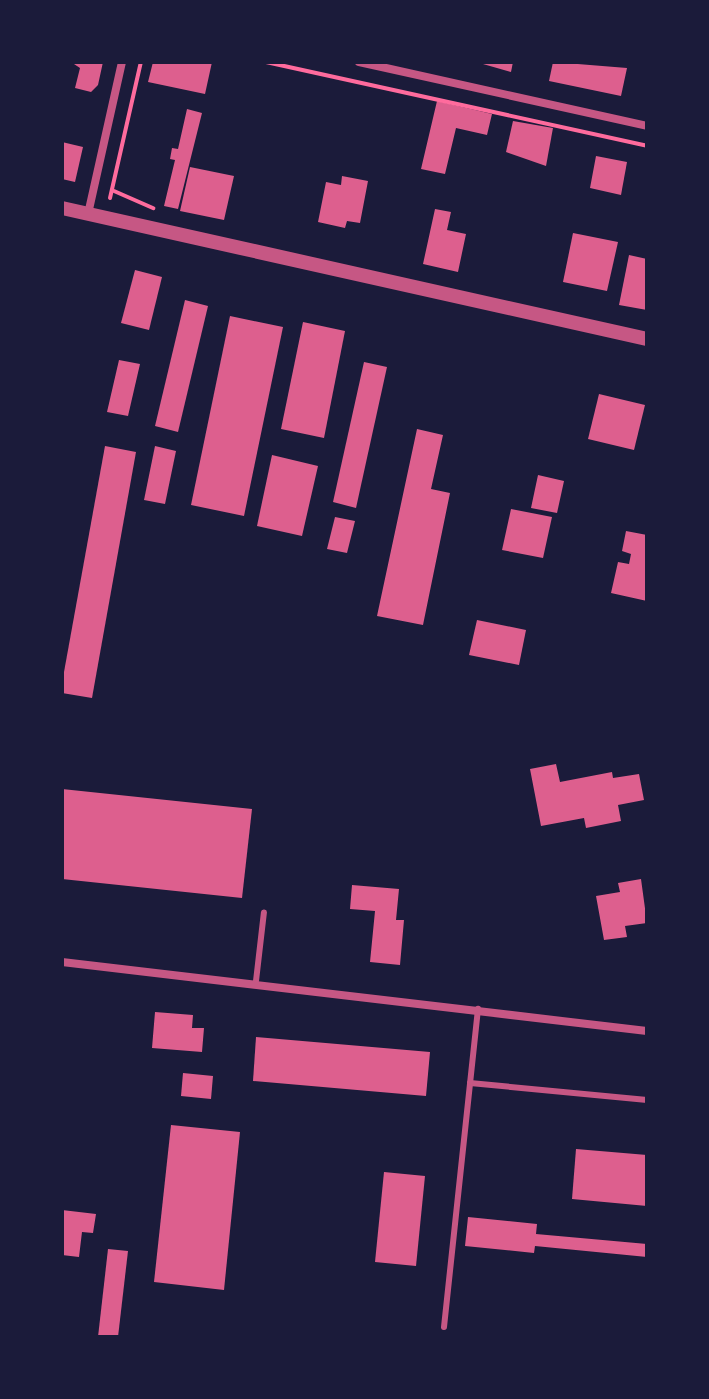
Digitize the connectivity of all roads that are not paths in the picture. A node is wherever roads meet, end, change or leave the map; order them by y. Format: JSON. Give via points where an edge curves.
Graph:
{"nodes":[{"id":1,"x":122,"y":62,"type":"edge"},
{"id":2,"x":359,"y":62,"type":"edge"},
{"id":3,"x":647,"y":126,"type":"edge"},
{"id":4,"x":62,"y":208,"type":"edge"},
{"id":5,"x":88,"y":214,"type":"junction"},
{"id":6,"x":647,"y":339,"type":"edge"},
{"id":7,"x":264,"y":912,"type":"dead end"},
{"id":8,"x":62,"y":962,"type":"edge"},
{"id":9,"x":256,"y":981,"type":"junction"},
{"id":10,"x":478,"y":1009,"type":"junction"},
{"id":11,"x":647,"y":1031,"type":"edge"},
{"id":12,"x":470,"y":1083,"type":"junction"},
{"id":13,"x":647,"y":1100,"type":"edge"},
{"id":14,"x":444,"y":1327,"type":"dead end"}],
"edges":[{"from":1,"to":5,"type":"street"},
{"from":2,"to":3,"type":"street"},
{"from":4,"to":5,"type":"street"},
{"from":5,"to":6,"type":"street"},
{"from":7,"to":9,"type":"lane"},
{"from":8,"to":9,"type":"street"},
{"from":9,"to":10,"type":"street"},
{"from":10,"to":11,"type":"street"},
{"from":10,"to":12,"type":"lane"},
{"from":12,"to":13,"type":"lane"},
{"from":12,"to":14,"type":"lane"}]}
